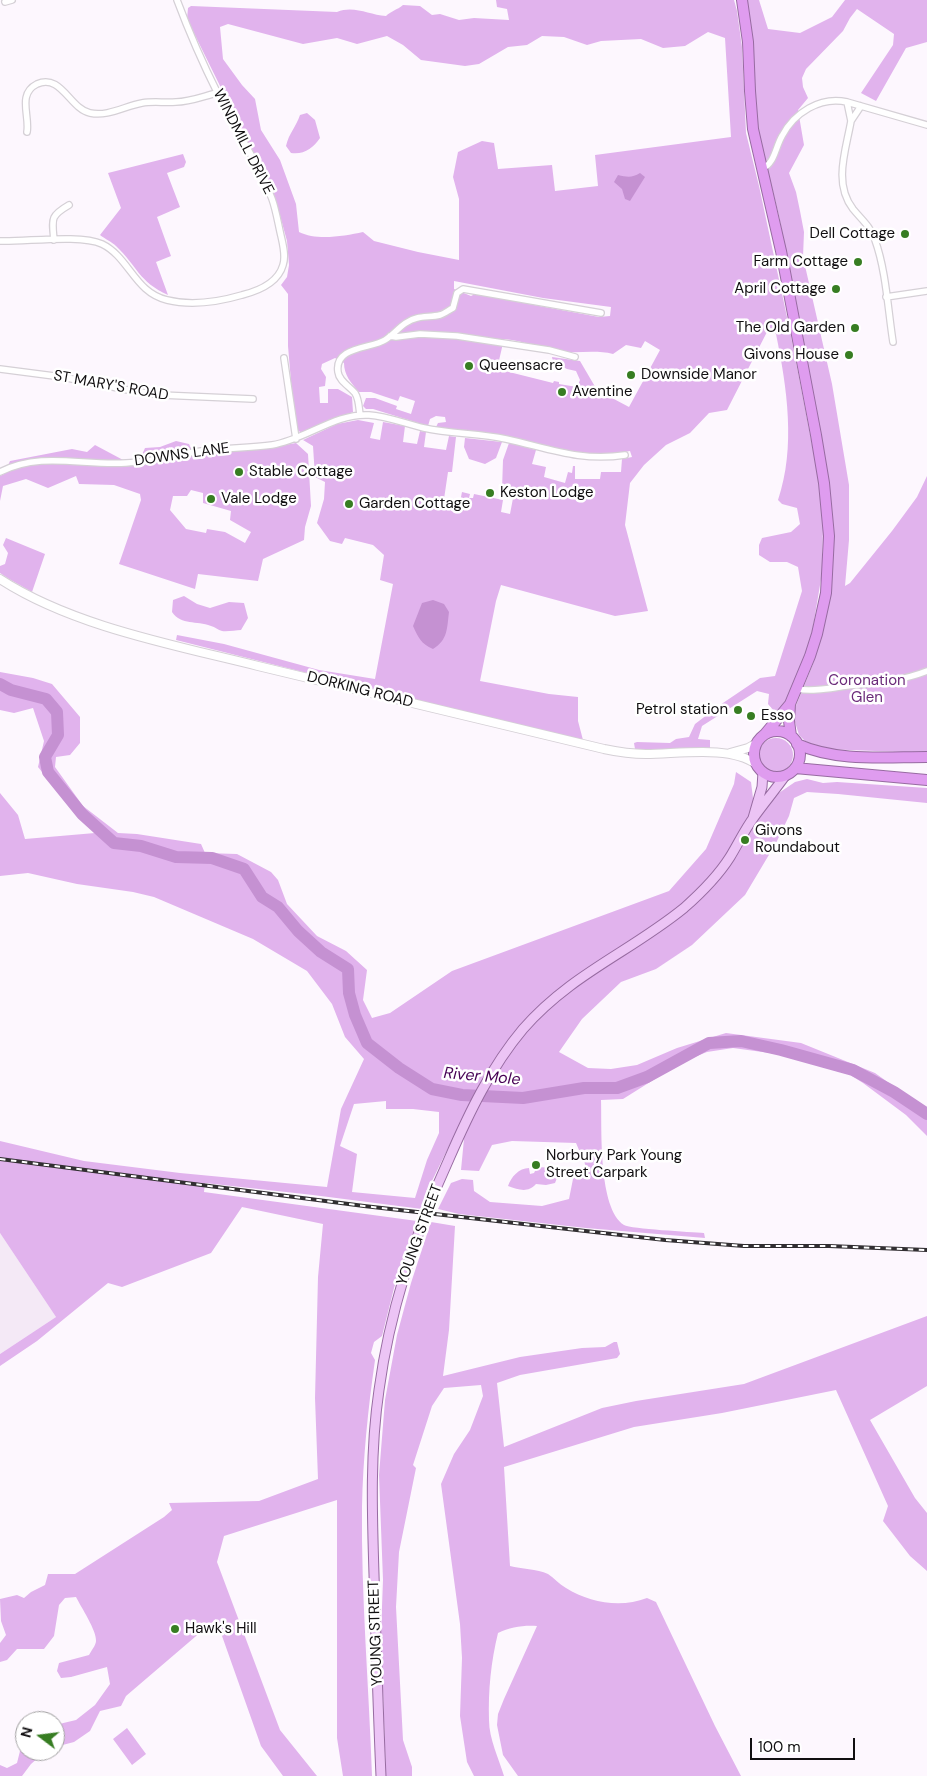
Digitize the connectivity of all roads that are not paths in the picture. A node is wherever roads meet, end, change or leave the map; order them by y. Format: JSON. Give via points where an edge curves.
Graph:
{"nodes":[{"id":1,"x":177,"y":0,"type":"edge"},
{"id":2,"x":742,"y":0,"type":"edge"},
{"id":3,"x":217,"y":92,"type":"junction"},
{"id":4,"x":846,"y":102,"type":"junction"},
{"id":5,"x":861,"y":106,"type":"junction"},
{"id":6,"x":851,"y":121,"type":"junction"},
{"id":7,"x":927,"y":125,"type":"edge"},
{"id":8,"x":27,"y":132,"type":"dead end"},
{"id":9,"x":762,"y":169,"type":"junction"},
{"id":10,"x":69,"y":205,"type":"dead end"},
{"id":11,"x":54,"y":240,"type":"junction"},
{"id":12,"x":0,"y":242,"type":"edge"},
{"id":13,"x":927,"y":291,"type":"edge"},
{"id":14,"x":886,"y":296,"type":"junction"},
{"id":15,"x":601,"y":313,"type":"dead end"},
{"id":16,"x":390,"y":336,"type":"junction"},
{"id":17,"x":893,"y":342,"type":"dead end"},
{"id":18,"x":574,"y":357,"type":"dead end"},
{"id":19,"x":284,"y":358,"type":"dead end"},
{"id":20,"x":0,"y":369,"type":"edge"},
{"id":21,"x":253,"y":399,"type":"dead end"},
{"id":22,"x":360,"y":415,"type":"junction"},
{"id":23,"x":296,"y":439,"type":"junction"},
{"id":24,"x":625,"y":455,"type":"dead end"},
{"id":25,"x":0,"y":472,"type":"edge"},
{"id":26,"x":0,"y":580,"type":"edge"},
{"id":27,"x":927,"y":671,"type":"edge"},
{"id":28,"x":797,"y":689,"type":"junction"},
{"id":29,"x":790,"y":704,"type":"junction"},
{"id":30,"x":765,"y":734,"type":"junction"},
{"id":31,"x":794,"y":740,"type":"junction"},
{"id":32,"x":757,"y":743,"type":"junction"},
{"id":33,"x":730,"y":753,"type":"junction"},
{"id":34,"x":927,"y":757,"type":"edge"},
{"id":35,"x":760,"y":768,"type":"junction"},
{"id":36,"x":795,"y":768,"type":"junction"},
{"id":37,"x":785,"y":776,"type":"junction"},
{"id":38,"x":927,"y":780,"type":"edge"},
{"id":39,"x":753,"y":818,"type":"junction"},
{"id":40,"x":381,"y":1776,"type":"edge"}],
"edges":[{"from":1,"to":3,"type":"street","name":"WINDMILL DRIVE"},
{"from":2,"to":9,"type":"highway","via":[[753,129]]},
{"from":3,"to":8,"type":"street","via":[[179,102],[142,103],[96,114],[77,107],[58,86],[42,83],[32,88],[25,102],[29,124]]},
{"from":3,"to":11,"type":"street","name":"WINDMILL DRIVE","via":[[272,199],[284,258],[273,281],[246,294],[216,301],[190,303],[167,300],[150,293],[102,244],[86,240]]},
{"from":4,"to":5,"type":"street"},
{"from":4,"to":6,"type":"street"},
{"from":4,"to":9,"type":"street","via":[[825,101],[804,112],[786,128],[772,160]]},
{"from":5,"to":6,"type":"street"},
{"from":5,"to":7,"type":"street"},
{"from":6,"to":14,"type":"street","via":[[841,174],[845,194],[873,233]]},
{"from":9,"to":28,"type":"highway","via":[[812,417],[829,528],[828,576],[823,607]]},
{"from":10,"to":11,"type":"street","via":[[53,217]]},
{"from":11,"to":12,"type":"street","name":"WINDMILL DRIVE"},
{"from":13,"to":14,"type":"street"},
{"from":14,"to":17,"type":"street"},
{"from":15,"to":16,"type":"street","via":[[463,289],[457,293],[453,308],[441,315],[417,318],[400,326]]},
{"from":16,"to":18,"type":"street","via":[[457,336]]},
{"from":16,"to":22,"type":"street","via":[[380,343],[352,350],[340,360],[338,372],[358,398]]},
{"from":19,"to":23,"type":"street"},
{"from":20,"to":21,"type":"street","name":"ST MARY'S ROAD","via":[[161,395]]},
{"from":22,"to":23,"type":"street","name":"DOWNS LANE","via":[[342,419]]},
{"from":22,"to":24,"type":"street","name":"DOWNS LANE","via":[[506,439],[570,455]]},
{"from":23,"to":25,"type":"street","name":"DOWNS LANE","via":[[128,463],[47,460]]},
{"from":26,"to":33,"type":"main road","name":"DORKING ROAD","via":[[56,608],[118,630],[604,749],[645,754]]},
{"from":27,"to":28,"type":"street","via":[[881,682]]},
{"from":28,"to":29,"type":"highway"},
{"from":29,"to":30,"type":"highway"},
{"from":29,"to":31,"type":"highway","via":[[789,720]]},
{"from":30,"to":31,"type":"highway","via":[[784,732]]},
{"from":30,"to":32,"type":"highway"},
{"from":31,"to":34,"type":"highway","via":[[820,753],[878,758]]},
{"from":31,"to":36,"type":"highway","via":[[799,756]]},
{"from":32,"to":33,"type":"main road","name":"DORKING ROAD"},
{"from":32,"to":35,"type":"highway","via":[[754,757]]},
{"from":33,"to":35,"type":"main road","name":"DORKING ROAD","via":[[747,758]]},
{"from":35,"to":37,"type":"highway","via":[[777,777]]},
{"from":35,"to":39,"type":"main road","name":"YOUNG STREET","via":[[762,787]]},
{"from":36,"to":37,"type":"highway"},
{"from":36,"to":38,"type":"highway"},
{"from":37,"to":39,"type":"main road","name":"YOUNG STREET"},
{"from":39,"to":40,"type":"main road","name":"YOUNG STREET","via":[[728,860],[700,893],[656,929],[568,987],[523,1030],[497,1064],[434,1190],[395,1307],[375,1423],[372,1491]]}]}
